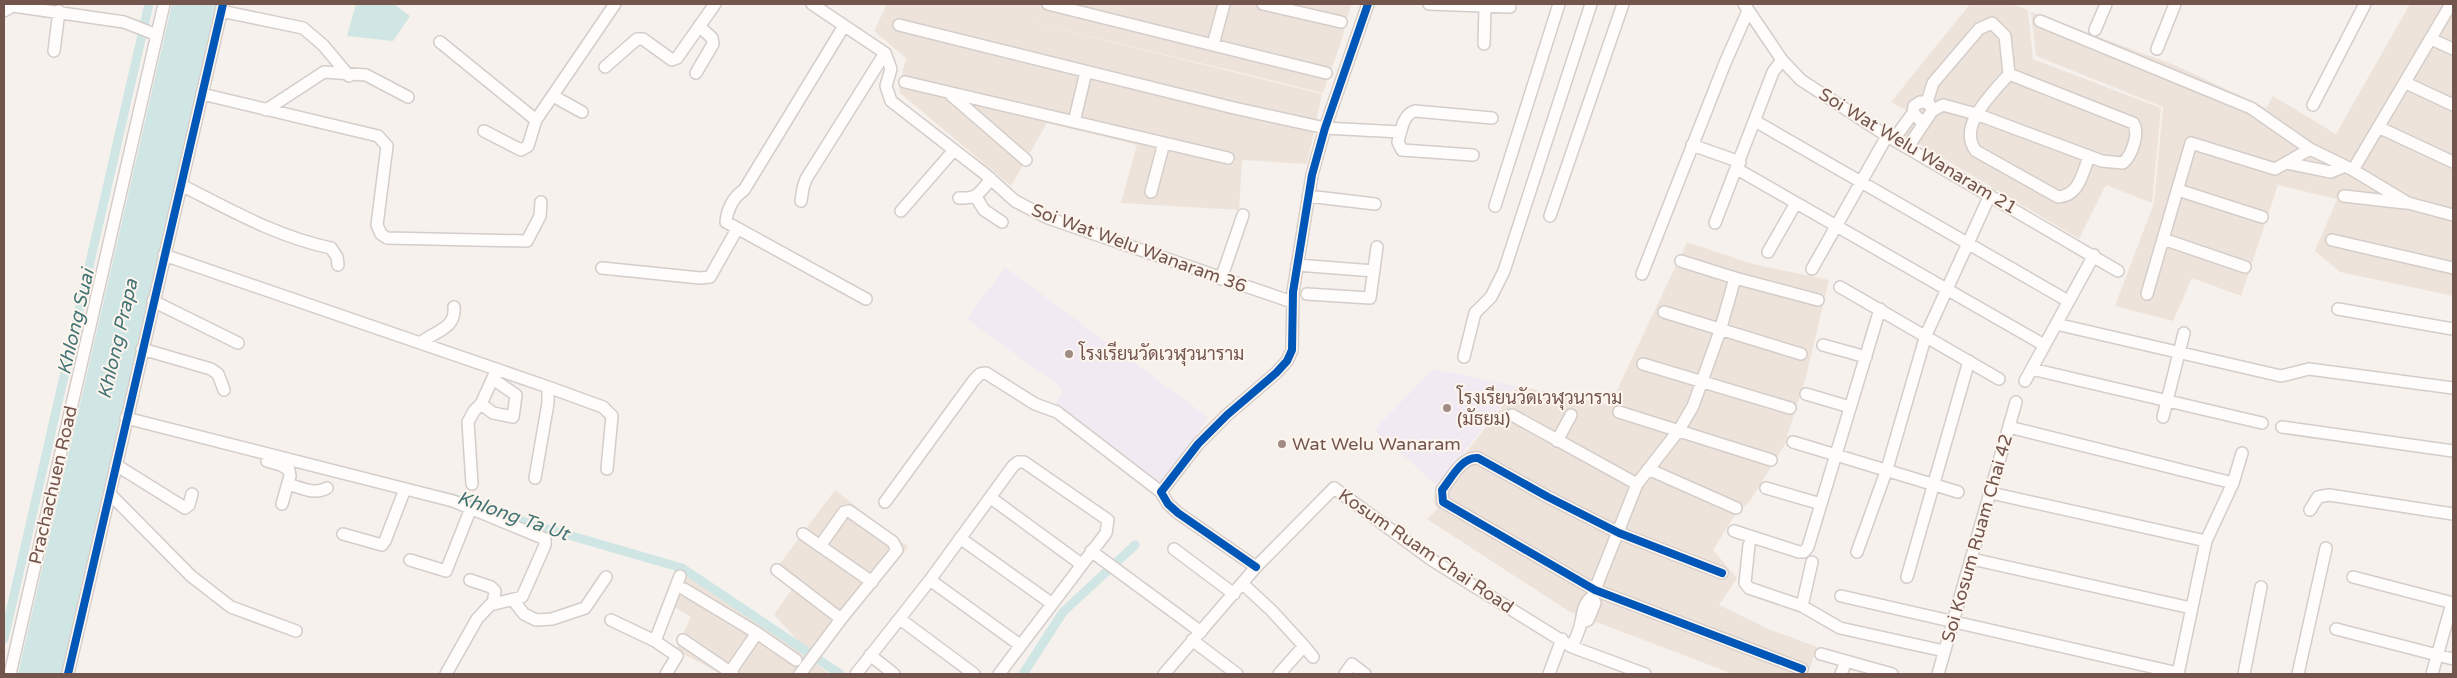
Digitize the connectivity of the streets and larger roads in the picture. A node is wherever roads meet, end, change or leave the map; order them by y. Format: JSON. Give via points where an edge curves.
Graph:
{"nodes":[{"id":1,"x":164,"y":4,"type":"edge"},
{"id":2,"x":615,"y":4,"type":"edge"},
{"id":3,"x":715,"y":4,"type":"edge"},
{"id":4,"x":812,"y":4,"type":"edge"},
{"id":5,"x":1048,"y":4,"type":"edge"},
{"id":6,"x":1224,"y":4,"type":"edge"},
{"id":7,"x":1263,"y":4,"type":"edge"},
{"id":8,"x":1368,"y":4,"type":"edge"},
{"id":9,"x":1429,"y":4,"type":"edge"},
{"id":10,"x":1559,"y":4,"type":"edge"},
{"id":11,"x":1591,"y":4,"type":"edge"},
{"id":12,"x":1623,"y":4,"type":"edge"},
{"id":13,"x":2106,"y":4,"type":"edge"},
{"id":14,"x":2175,"y":4,"type":"edge"},
{"id":15,"x":2365,"y":4,"type":"edge"},
{"id":16,"x":2450,"y":4,"type":"edge"},
{"id":17,"x":17,"y":5,"type":"edge"},
{"id":18,"x":222,"y":7,"type":"edge"},
{"id":19,"x":1485,"y":7,"type":"junction"},
{"id":20,"x":1510,"y":7,"type":"dead end"},
{"id":21,"x":1746,"y":7,"type":"edge"},
{"id":22,"x":65,"y":9,"type":"edge"},
{"id":23,"x":4,"y":10,"type":"edge"},
{"id":24,"x":2040,"y":21,"type":"dead end"},
{"id":25,"x":1341,"y":22,"type":"dead end"},
{"id":26,"x":899,"y":25,"type":"dead end"},
{"id":27,"x":699,"y":26,"type":"junction"},
{"id":28,"x":844,"y":26,"type":"junction"},
{"id":29,"x":2095,"y":30,"type":"dead end"},
{"id":30,"x":157,"y":35,"type":"junction"},
{"id":31,"x":2431,"y":39,"type":"junction"},
{"id":32,"x":440,"y":42,"type":"dead end"},
{"id":33,"x":1484,"y":44,"type":"dead end"},
{"id":34,"x":1213,"y":45,"type":"junction"},
{"id":35,"x":2453,"y":49,"type":"edge"},
{"id":36,"x":2157,"y":50,"type":"dead end"},
{"id":37,"x":54,"y":51,"type":"dead end"},
{"id":38,"x":884,"y":52,"type":"junction"},
{"id":39,"x":1782,"y":60,"type":"junction"},
{"id":40,"x":605,"y":67,"type":"dead end"},
{"id":41,"x":1086,"y":72,"type":"junction"},
{"id":42,"x":696,"y":73,"type":"dead end"},
{"id":43,"x":1326,"y":73,"type":"dead end"},
{"id":44,"x":2009,"y":74,"type":"junction"},
{"id":45,"x":348,"y":75,"type":"junction"},
{"id":46,"x":905,"y":82,"type":"dead end"},
{"id":47,"x":2406,"y":83,"type":"junction"},
{"id":48,"x":948,"y":92,"type":"junction"},
{"id":49,"x":202,"y":94,"type":"junction"},
{"id":50,"x":553,"y":96,"type":"junction"},
{"id":51,"x":408,"y":97,"type":"dead end"},
{"id":52,"x":2313,"y":105,"type":"dead end"},
{"id":53,"x":2453,"y":106,"type":"edge"},
{"id":54,"x":266,"y":110,"type":"junction"},
{"id":55,"x":1928,"y":111,"type":"junction"},
{"id":56,"x":582,"y":112,"type":"dead end"},
{"id":57,"x":1914,"y":113,"type":"junction"},
{"id":58,"x":1976,"y":114,"type":"junction"},
{"id":59,"x":1492,"y":118,"type":"dead end"},
{"id":60,"x":536,"y":120,"type":"junction"},
{"id":61,"x":1755,"y":121,"type":"junction"},
{"id":62,"x":1074,"y":122,"type":"junction"},
{"id":63,"x":2378,"y":127,"type":"junction"},
{"id":64,"x":1325,"y":128,"type":"junction"},
{"id":65,"x":484,"y":131,"type":"dead end"},
{"id":66,"x":1400,"y":132,"type":"junction"},
{"id":67,"x":1890,"y":137,"type":"junction"},
{"id":68,"x":1164,"y":143,"type":"junction"},
{"id":69,"x":1692,"y":145,"type":"junction"},
{"id":70,"x":1908,"y":147,"type":"junction"},
{"id":71,"x":2310,"y":149,"type":"junction"},
{"id":72,"x":954,"y":150,"type":"junction"},
{"id":73,"x":1474,"y":155,"type":"dead end"},
{"id":74,"x":2089,"y":157,"type":"junction"},
{"id":75,"x":1228,"y":158,"type":"dead end"},
{"id":76,"x":1026,"y":160,"type":"dead end"},
{"id":77,"x":2453,"y":162,"type":"edge"},
{"id":78,"x":2286,"y":163,"type":"junction"},
{"id":79,"x":1738,"y":165,"type":"junction"},
{"id":80,"x":2349,"y":168,"type":"junction"},
{"id":81,"x":990,"y":178,"type":"junction"},
{"id":82,"x":1861,"y":182,"type":"junction"},
{"id":83,"x":181,"y":185,"type":"junction"},
{"id":84,"x":2178,"y":190,"type":"junction"},
{"id":85,"x":1152,"y":192,"type":"dead end"},
{"id":86,"x":1990,"y":195,"type":"junction"},
{"id":87,"x":1308,"y":196,"type":"junction"},
{"id":88,"x":2344,"y":196,"type":"dead end"},
{"id":89,"x":976,"y":197,"type":"junction"},
{"id":90,"x":959,"y":198,"type":"dead end"},
{"id":91,"x":802,"y":201,"type":"dead end"},
{"id":92,"x":541,"y":202,"type":"dead end"},
{"id":93,"x":1796,"y":203,"type":"junction"},
{"id":94,"x":2408,"y":203,"type":"junction"},
{"id":95,"x":1375,"y":204,"type":"dead end"},
{"id":96,"x":1495,"y":206,"type":"dead end"},
{"id":97,"x":901,"y":211,"type":"dead end"},
{"id":98,"x":1243,"y":215,"type":"dead end"},
{"id":99,"x":2453,"y":215,"type":"edge"},
{"id":100,"x":1550,"y":216,"type":"dead end"},
{"id":101,"x":2262,"y":217,"type":"dead end"},
{"id":102,"x":1002,"y":222,"type":"dead end"},
{"id":103,"x":1715,"y":222,"type":"dead end"},
{"id":104,"x":1837,"y":226,"type":"junction"},
{"id":105,"x":736,"y":229,"type":"junction"},
{"id":106,"x":2164,"y":239,"type":"junction"},
{"id":107,"x":2332,"y":240,"type":"dead end"},
{"id":108,"x":1968,"y":243,"type":"junction"},
{"id":109,"x":1377,"y":247,"type":"dead end"},
{"id":110,"x":1768,"y":252,"type":"dead end"},
{"id":111,"x":2094,"y":255,"type":"junction"},
{"id":112,"x":164,"y":256,"type":"junction"},
{"id":113,"x":1680,"y":261,"type":"dead end"},
{"id":114,"x":338,"y":265,"type":"dead end"},
{"id":115,"x":1297,"y":265,"type":"junction"},
{"id":116,"x":2245,"y":267,"type":"dead end"},
{"id":117,"x":602,"y":268,"type":"dead end"},
{"id":118,"x":2453,"y":268,"type":"edge"},
{"id":119,"x":1812,"y":269,"type":"dead end"},
{"id":120,"x":1374,"y":271,"type":"junction"},
{"id":121,"x":2118,"y":271,"type":"dead end"},
{"id":122,"x":1642,"y":274,"type":"dead end"},
{"id":123,"x":1221,"y":278,"type":"junction"},
{"id":124,"x":1735,"y":278,"type":"junction"},
{"id":125,"x":1840,"y":287,"type":"dead end"},
{"id":126,"x":1948,"y":289,"type":"junction"},
{"id":127,"x":1307,"y":294,"type":"dead end"},
{"id":128,"x":2147,"y":294,"type":"dead end"},
{"id":129,"x":866,"y":299,"type":"dead end"},
{"id":130,"x":1818,"y":300,"type":"dead end"},
{"id":131,"x":153,"y":301,"type":"junction"},
{"id":132,"x":2068,"y":301,"type":"junction"},
{"id":133,"x":1292,"y":302,"type":"junction"},
{"id":134,"x":454,"y":307,"type":"dead end"},
{"id":135,"x":1880,"y":309,"type":"junction"},
{"id":136,"x":2338,"y":309,"type":"dead end"},
{"id":137,"x":1664,"y":312,"type":"dead end"},
{"id":138,"x":2056,"y":324,"type":"junction"},
{"id":139,"x":2453,"y":329,"type":"edge"},
{"id":140,"x":1720,"y":331,"type":"junction"},
{"id":141,"x":2184,"y":333,"type":"dead end"},
{"id":142,"x":1926,"y":335,"type":"junction"},
{"id":143,"x":238,"y":343,"type":"dead end"},
{"id":144,"x":420,"y":343,"type":"junction"},
{"id":145,"x":1823,"y":345,"type":"dead end"},
{"id":146,"x":2044,"y":345,"type":"junction"},
{"id":147,"x":142,"y":348,"type":"junction"},
{"id":148,"x":2179,"y":351,"type":"junction"},
{"id":149,"x":1802,"y":354,"type":"dead end"},
{"id":150,"x":1464,"y":357,"type":"dead end"},
{"id":151,"x":1866,"y":357,"type":"junction"},
{"id":152,"x":1969,"y":361,"type":"junction"},
{"id":153,"x":1642,"y":364,"type":"dead end"},
{"id":154,"x":2032,"y":369,"type":"junction"},
{"id":155,"x":495,"y":374,"type":"junction"},
{"id":156,"x":1999,"y":379,"type":"dead end"},
{"id":157,"x":2025,"y":381,"type":"dead end"},
{"id":158,"x":1702,"y":382,"type":"junction"},
{"id":159,"x":548,"y":387,"type":"junction"},
{"id":160,"x":2453,"y":388,"type":"edge"},
{"id":161,"x":224,"y":390,"type":"dead end"},
{"id":162,"x":1806,"y":394,"type":"dead end"},
{"id":163,"x":2167,"y":401,"type":"junction"},
{"id":164,"x":2016,"y":402,"type":"dead end"},
{"id":165,"x":481,"y":404,"type":"junction"},
{"id":166,"x":1850,"y":407,"type":"junction"},
{"id":167,"x":1790,"y":408,"type":"dead end"},
{"id":168,"x":1620,"y":412,"type":"dead end"},
{"id":169,"x":1512,"y":415,"type":"dead end"},
{"id":170,"x":1571,"y":415,"type":"dead end"},
{"id":171,"x":2163,"y":417,"type":"dead end"},
{"id":172,"x":125,"y":421,"type":"junction"},
{"id":173,"x":2262,"y":423,"type":"dead end"},
{"id":174,"x":2282,"y":426,"type":"dead end"},
{"id":175,"x":2009,"y":427,"type":"junction"},
{"id":176,"x":1679,"y":430,"type":"junction"},
{"id":177,"x":1557,"y":441,"type":"junction"},
{"id":178,"x":1793,"y":442,"type":"dead end"},
{"id":179,"x":2453,"y":451,"type":"edge"},
{"id":180,"x":2242,"y":453,"type":"dead end"},
{"id":181,"x":1837,"y":455,"type":"junction"},
{"id":182,"x":1771,"y":460,"type":"dead end"},
{"id":183,"x":116,"y":465,"type":"junction"},
{"id":184,"x":607,"y":468,"type":"dead end"},
{"id":185,"x":1648,"y":469,"type":"junction"},
{"id":186,"x":1887,"y":469,"type":"junction"},
{"id":187,"x":535,"y":478,"type":"dead end"},
{"id":188,"x":1933,"y":483,"type":"junction"},
{"id":189,"x":2233,"y":483,"type":"junction"},
{"id":190,"x":288,"y":484,"type":"junction"},
{"id":191,"x":472,"y":484,"type":"dead end"},
{"id":192,"x":1637,"y":484,"type":"junction"},
{"id":193,"x":328,"y":488,"type":"dead end"},
{"id":194,"x":1766,"y":488,"type":"dead end"},
{"id":195,"x":405,"y":489,"type":"junction"},
{"id":196,"x":1161,"y":492,"type":"junction"},
{"id":197,"x":1958,"y":492,"type":"dead end"},
{"id":198,"x":1990,"y":493,"type":"junction"},
{"id":199,"x":110,"y":494,"type":"junction"},
{"id":200,"x":192,"y":494,"type":"dead end"},
{"id":201,"x":991,"y":498,"type":"junction"},
{"id":202,"x":885,"y":502,"type":"dead end"},
{"id":203,"x":282,"y":504,"type":"dead end"},
{"id":204,"x":1821,"y":504,"type":"junction"},
{"id":205,"x":471,"y":508,"type":"junction"},
{"id":206,"x":1736,"y":508,"type":"dead end"},
{"id":207,"x":2310,"y":510,"type":"dead end"},
{"id":208,"x":2453,"y":514,"type":"edge"},
{"id":209,"x":1734,"y":531,"type":"dead end"},
{"id":210,"x":1619,"y":533,"type":"junction"},
{"id":211,"x":343,"y":534,"type":"dead end"},
{"id":212,"x":803,"y":534,"type":"dead end"},
{"id":213,"x":960,"y":538,"type":"junction"},
{"id":214,"x":2206,"y":541,"type":"junction"},
{"id":215,"x":1749,"y":545,"type":"dead end"},
{"id":216,"x":820,"y":546,"type":"junction"},
{"id":217,"x":2326,"y":548,"type":"dead end"},
{"id":218,"x":1174,"y":549,"type":"dead end"},
{"id":219,"x":1091,"y":552,"type":"junction"},
{"id":220,"x":1857,"y":552,"type":"dead end"},
{"id":221,"x":1972,"y":559,"type":"junction"},
{"id":222,"x":410,"y":560,"type":"dead end"},
{"id":223,"x":1812,"y":562,"type":"dead end"},
{"id":224,"x":1081,"y":564,"type":"junction"},
{"id":225,"x":1256,"y":567,"type":"junction"},
{"id":226,"x":777,"y":570,"type":"dead end"},
{"id":227,"x":1722,"y":573,"type":"dead end"},
{"id":228,"x":680,"y":576,"type":"dead end"},
{"id":229,"x":606,"y":577,"type":"dead end"},
{"id":230,"x":1907,"y":577,"type":"dead end"},
{"id":231,"x":2352,"y":577,"type":"dead end"},
{"id":232,"x":470,"y":580,"type":"dead end"},
{"id":233,"x":930,"y":580,"type":"junction"},
{"id":234,"x":872,"y":582,"type":"junction"},
{"id":235,"x":1243,"y":584,"type":"junction"},
{"id":236,"x":2261,"y":586,"type":"dead end"},
{"id":237,"x":684,"y":589,"type":"dead end"},
{"id":238,"x":1594,"y":593,"type":"junction"},
{"id":239,"x":1234,"y":594,"type":"junction"},
{"id":240,"x":1841,"y":596,"type":"dead end"},
{"id":241,"x":513,"y":600,"type":"junction"},
{"id":242,"x":1051,"y":603,"type":"junction"},
{"id":243,"x":2453,"y":603,"type":"edge"},
{"id":244,"x":493,"y":604,"type":"junction"},
{"id":245,"x":1802,"y":606,"type":"junction"},
{"id":246,"x":2192,"y":608,"type":"junction"},
{"id":247,"x":841,"y":619,"type":"junction"},
{"id":248,"x":900,"y":619,"type":"junction"},
{"id":249,"x":611,"y":620,"type":"dead end"},
{"id":250,"x":1952,"y":623,"type":"junction"},
{"id":251,"x":2336,"y":629,"type":"dead end"},
{"id":252,"x":296,"y":632,"type":"dead end"},
{"id":253,"x":1201,"y":632,"type":"junction"},
{"id":254,"x":758,"y":633,"type":"junction"},
{"id":255,"x":1562,"y":639,"type":"junction"},
{"id":256,"x":683,"y":640,"type":"dead end"},
{"id":257,"x":1192,"y":640,"type":"junction"},
{"id":258,"x":655,"y":641,"type":"junction"},
{"id":259,"x":1020,"y":645,"type":"junction"},
{"id":260,"x":1304,"y":646,"type":"junction"},
{"id":261,"x":1572,"y":647,"type":"junction"},
{"id":262,"x":1944,"y":651,"type":"junction"},
{"id":263,"x":1821,"y":654,"type":"dead end"},
{"id":264,"x":870,"y":655,"type":"junction"},
{"id":265,"x":2438,"y":655,"type":"junction"},
{"id":266,"x":1313,"y":658,"type":"dead end"},
{"id":267,"x":2453,"y":659,"type":"edge"},
{"id":268,"x":1846,"y":661,"type":"junction"},
{"id":269,"x":801,"y":662,"type":"junction"},
{"id":270,"x":1802,"y":669,"type":"dead end"},
{"id":271,"x":4,"y":670,"type":"edge"},
{"id":272,"x":1874,"y":672,"type":"edge"},
{"id":273,"x":732,"y":673,"type":"edge"},
{"id":274,"x":10,"y":674,"type":"edge"},
{"id":275,"x":68,"y":674,"type":"edge"},
{"id":276,"x":446,"y":674,"type":"edge"},
{"id":277,"x":666,"y":674,"type":"edge"},
{"id":278,"x":800,"y":674,"type":"edge"},
{"id":279,"x":856,"y":674,"type":"edge"},
{"id":280,"x":894,"y":674,"type":"edge"},
{"id":281,"x":974,"y":674,"type":"edge"},
{"id":282,"x":998,"y":674,"type":"edge"},
{"id":283,"x":1164,"y":674,"type":"edge"},
{"id":284,"x":1237,"y":674,"type":"edge"},
{"id":285,"x":1279,"y":674,"type":"edge"},
{"id":286,"x":1345,"y":674,"type":"edge"},
{"id":287,"x":1364,"y":674,"type":"edge"},
{"id":288,"x":1549,"y":674,"type":"edge"},
{"id":289,"x":1645,"y":674,"type":"edge"},
{"id":290,"x":1842,"y":674,"type":"edge"},
{"id":291,"x":1892,"y":674,"type":"edge"},
{"id":292,"x":1938,"y":674,"type":"edge"},
{"id":293,"x":2178,"y":674,"type":"edge"},
{"id":294,"x":2244,"y":674,"type":"edge"},
{"id":295,"x":2298,"y":674,"type":"edge"},
{"id":296,"x":2432,"y":674,"type":"edge"}],
"edges":[{"from":1,"to":30,"type":"street","name":"Prachachuen Road"},
{"from":2,"to":50,"type":"street"},
{"from":3,"to":27,"type":"street"},
{"from":4,"to":28,"type":"street"},
{"from":5,"to":34,"type":"street"},
{"from":6,"to":34,"type":"street"},
{"from":7,"to":25,"type":"street"},
{"from":8,"to":64,"type":"street"},
{"from":9,"to":19,"type":"street"},
{"from":10,"to":96,"type":"street"},
{"from":11,"to":150,"type":"street","via":[[1504,271],[1491,297],[1475,313]]},
{"from":12,"to":100,"type":"street"},
{"from":13,"to":29,"type":"street"},
{"from":14,"to":36,"type":"street"},
{"from":15,"to":52,"type":"street"},
{"from":16,"to":31,"type":"street"},
{"from":17,"to":22,"type":"street"},
{"from":17,"to":23,"type":"street"},
{"from":18,"to":45,"type":"street","via":[[303,28],[323,45]]},
{"from":18,"to":49,"type":"street"},
{"from":19,"to":20,"type":"street"},
{"from":19,"to":33,"type":"street"},
{"from":21,"to":39,"type":"street","name":"Soi Wat Welu Wanaram 21"},
{"from":21,"to":69,"type":"street"},
{"from":22,"to":30,"type":"street","via":[[124,22]]},
{"from":22,"to":37,"type":"street"},
{"from":24,"to":71,"type":"street","via":[[2251,108]]},
{"from":26,"to":41,"type":"street"},
{"from":27,"to":40,"type":"street","via":[[672,60],[643,39],[637,39]]},
{"from":27,"to":42,"type":"street","via":[[712,38],[713,44]]},
{"from":28,"to":38,"type":"street"},
{"from":28,"to":105,"type":"street","via":[[744,190],[736,196],[726,216],[726,222]]},
{"from":30,"to":274,"type":"street","name":"Prachachuen Road"},
{"from":31,"to":35,"type":"street"},
{"from":31,"to":47,"type":"street"},
{"from":32,"to":60,"type":"street"},
{"from":34,"to":43,"type":"street"},
{"from":38,"to":72,"type":"street","name":"Soi Wat Welu Wanaram 36","via":[[891,69],[886,86],[891,101]]},
{"from":38,"to":91,"type":"street","via":[[806,179]]},
{"from":39,"to":61,"type":"street","via":[[1773,72]]},
{"from":39,"to":67,"type":"street","name":"Soi Wat Welu Wanaram 21","via":[[1801,80]]},
{"from":41,"to":62,"type":"street"},
{"from":41,"to":64,"type":"street"},
{"from":44,"to":55,"type":"street","via":[[2005,36],[1996,25],[1985,24],[1933,83]]},
{"from":44,"to":58,"type":"street"},
{"from":44,"to":74,"type":"street","via":[[2121,117],[2136,127],[2128,159],[2123,163]]},
{"from":45,"to":51,"type":"street","via":[[366,75]]},
{"from":45,"to":54,"type":"street","via":[[324,72]]},
{"from":46,"to":48,"type":"street"},
{"from":47,"to":53,"type":"street"},
{"from":47,"to":63,"type":"street"},
{"from":48,"to":62,"type":"street"},
{"from":48,"to":76,"type":"street"},
{"from":49,"to":54,"type":"street"},
{"from":49,"to":83,"type":"street"},
{"from":50,"to":56,"type":"street"},
{"from":50,"to":60,"type":"street"},
{"from":54,"to":92,"type":"street","via":[[378,136],[387,146],[377,225],[380,234],[387,238],[527,241],[540,216]]},
{"from":55,"to":57,"type":"street","via":[[1916,117]]},
{"from":55,"to":57,"type":"street","via":[[1920,102],[1914,106]]},
{"from":55,"to":58,"type":"street","via":[[1943,105]]},
{"from":55,"to":70,"type":"street"},
{"from":57,"to":67,"type":"street"},
{"from":58,"to":74,"type":"street"},
{"from":58,"to":74,"type":"street","via":[[1970,138],[1976,151],[2058,197],[2068,196],[2076,189]]},
{"from":59,"to":66,"type":"street","via":[[1415,111],[1409,112]]},
{"from":60,"to":65,"type":"street","via":[[528,146],[521,150]]},
{"from":61,"to":79,"type":"street"},
{"from":61,"to":82,"type":"street"},
{"from":62,"to":68,"type":"street"},
{"from":63,"to":77,"type":"street"},
{"from":63,"to":80,"type":"street"},
{"from":64,"to":66,"type":"street"},
{"from":64,"to":87,"type":"street"},
{"from":66,"to":73,"type":"street","via":[[1398,142],[1402,150]]},
{"from":67,"to":70,"type":"street","name":"Soi Wat Welu Wanaram 21"},
{"from":67,"to":82,"type":"street"},
{"from":68,"to":75,"type":"street"},
{"from":68,"to":85,"type":"street"},
{"from":69,"to":79,"type":"street"},
{"from":69,"to":122,"type":"street"},
{"from":70,"to":86,"type":"street","name":"Soi Wat Welu Wanaram 21"},
{"from":71,"to":78,"type":"street"},
{"from":71,"to":80,"type":"street"},
{"from":72,"to":81,"type":"street","name":"Soi Wat Welu Wanaram 36"},
{"from":72,"to":97,"type":"street"},
{"from":78,"to":80,"type":"street","via":[[2331,172]]},
{"from":78,"to":84,"type":"street","via":[[2275,169],[2192,143]]},
{"from":79,"to":93,"type":"street"},
{"from":79,"to":103,"type":"street"},
{"from":80,"to":94,"type":"street"},
{"from":81,"to":89,"type":"street"},
{"from":81,"to":123,"type":"street","name":"Soi Wat Welu Wanaram 36","via":[[1015,201],[1033,211]]},
{"from":82,"to":104,"type":"street"},
{"from":82,"to":108,"type":"street"},
{"from":83,"to":112,"type":"street"},
{"from":83,"to":114,"type":"street","via":[[259,225],[331,248]]},
{"from":84,"to":101,"type":"street"},
{"from":84,"to":106,"type":"street"},
{"from":86,"to":108,"type":"street"},
{"from":86,"to":111,"type":"street","name":"Soi Wat Welu Wanaram 21"},
{"from":87,"to":95,"type":"street"},
{"from":87,"to":115,"type":"street"},
{"from":88,"to":94,"type":"street"},
{"from":89,"to":90,"type":"street"},
{"from":89,"to":102,"type":"street","via":[[984,210]]},
{"from":93,"to":104,"type":"street"},
{"from":93,"to":110,"type":"street"},
{"from":94,"to":99,"type":"street"},
{"from":98,"to":123,"type":"street"},
{"from":104,"to":119,"type":"street"},
{"from":104,"to":126,"type":"street"},
{"from":105,"to":117,"type":"street","via":[[710,277]]},
{"from":105,"to":129,"type":"street"},
{"from":106,"to":116,"type":"street"},
{"from":106,"to":128,"type":"street"},
{"from":107,"to":118,"type":"street"},
{"from":108,"to":126,"type":"street"},
{"from":108,"to":132,"type":"street"},
{"from":109,"to":120,"type":"street"},
{"from":111,"to":121,"type":"street","name":"Soi Wat Welu Wanaram 21"},
{"from":111,"to":132,"type":"street"},
{"from":112,"to":131,"type":"street"},
{"from":112,"to":144,"type":"street"},
{"from":113,"to":124,"type":"street"},
{"from":115,"to":120,"type":"street"},
{"from":115,"to":133,"type":"street"},
{"from":120,"to":127,"type":"street","via":[[1370,298]]},
{"from":123,"to":133,"type":"street","name":"Soi Wat Welu Wanaram 36"},
{"from":124,"to":130,"type":"street"},
{"from":124,"to":140,"type":"street"},
{"from":125,"to":135,"type":"street"},
{"from":126,"to":142,"type":"street"},
{"from":126,"to":146,"type":"street"},
{"from":131,"to":143,"type":"street"},
{"from":131,"to":147,"type":"street"},
{"from":132,"to":138,"type":"street"},
{"from":133,"to":196,"type":"street","via":[[1293,341],[1287,361],[1208,434]]},
{"from":134,"to":144,"type":"street","via":[[455,315],[450,325]]},
{"from":135,"to":142,"type":"street"},
{"from":135,"to":151,"type":"street"},
{"from":136,"to":139,"type":"street"},
{"from":137,"to":140,"type":"street"},
{"from":138,"to":146,"type":"street"},
{"from":138,"to":148,"type":"street"},
{"from":140,"to":149,"type":"street"},
{"from":140,"to":158,"type":"street"},
{"from":141,"to":148,"type":"street"},
{"from":142,"to":152,"type":"street"},
{"from":142,"to":186,"type":"street"},
{"from":144,"to":155,"type":"street"},
{"from":145,"to":151,"type":"street"},
{"from":146,"to":154,"type":"street"},
{"from":147,"to":161,"type":"street","via":[[211,369],[218,374]]},
{"from":147,"to":172,"type":"street"},
{"from":148,"to":160,"type":"street","via":[[2281,376],[2309,369]]},
{"from":148,"to":163,"type":"street"},
{"from":151,"to":166,"type":"street"},
{"from":152,"to":156,"type":"street"},
{"from":152,"to":188,"type":"street"},
{"from":153,"to":158,"type":"street"},
{"from":154,"to":157,"type":"street"},
{"from":154,"to":163,"type":"street"},
{"from":155,"to":159,"type":"street"},
{"from":155,"to":165,"type":"street"},
{"from":155,"to":165,"type":"street","via":[[516,394],[513,417],[493,413]]},
{"from":158,"to":167,"type":"street"},
{"from":158,"to":176,"type":"street"},
{"from":159,"to":184,"type":"street","via":[[603,406],[612,416]]},
{"from":159,"to":187,"type":"street"},
{"from":162,"to":166,"type":"street"},
{"from":163,"to":171,"type":"street"},
{"from":163,"to":173,"type":"street"},
{"from":164,"to":175,"type":"street","name":"Soi Kosum Ruam Chai 42"},
{"from":165,"to":191,"type":"street","via":[[468,422]]},
{"from":166,"to":181,"type":"street"},
{"from":168,"to":176,"type":"street"},
{"from":169,"to":177,"type":"street"},
{"from":170,"to":177,"type":"street"},
{"from":172,"to":183,"type":"street"},
{"from":172,"to":190,"type":"street","via":[[280,464],[289,470]]},
{"from":172,"to":195,"type":"street"},
{"from":174,"to":179,"type":"street"},
{"from":175,"to":189,"type":"street"},
{"from":175,"to":198,"type":"street","name":"Soi Kosum Ruam Chai 42"},
{"from":176,"to":182,"type":"street"},
{"from":176,"to":185,"type":"street"},
{"from":177,"to":192,"type":"street"},
{"from":178,"to":181,"type":"street"},
{"from":180,"to":189,"type":"street"},
{"from":181,"to":186,"type":"street"},
{"from":181,"to":204,"type":"street"},
{"from":183,"to":199,"type":"street"},
{"from":183,"to":200,"type":"street","via":[[185,508]]},
{"from":185,"to":192,"type":"street"},
{"from":185,"to":206,"type":"street"},
{"from":186,"to":188,"type":"street"},
{"from":186,"to":220,"type":"street"},
{"from":188,"to":197,"type":"street"},
{"from":188,"to":230,"type":"street"},
{"from":189,"to":214,"type":"street"},
{"from":190,"to":193,"type":"street","via":[[312,491]]},
{"from":190,"to":203,"type":"street"},
{"from":192,"to":210,"type":"street"},
{"from":194,"to":204,"type":"street"},
{"from":195,"to":205,"type":"street"},
{"from":195,"to":211,"type":"street","via":[[382,545]]},
{"from":196,"to":202,"type":"street","via":[[1057,412],[1035,404],[986,373],[974,380]]},
{"from":196,"to":225,"type":"street","via":[[1178,513]]},
{"from":198,"to":214,"type":"street"},
{"from":198,"to":221,"type":"street","name":"Soi Kosum Ruam Chai 42"},
{"from":199,"to":252,"type":"street","via":[[191,576],[231,607]]},
{"from":199,"to":275,"type":"street"},
{"from":201,"to":213,"type":"street"},
{"from":201,"to":219,"type":"street","via":[[1013,466],[1024,462],[1108,520],[1106,532]]},
{"from":201,"to":224,"type":"street"},
{"from":204,"to":209,"type":"street","via":[[1804,552]]},
{"from":205,"to":222,"type":"street","via":[[446,571]]},
{"from":205,"to":241,"type":"street","via":[[545,539],[522,597]]},
{"from":207,"to":208,"type":"street","via":[[2318,497],[2329,495]]},
{"from":210,"to":227,"type":"street"},
{"from":210,"to":238,"type":"street"},
{"from":210,"to":238,"type":"street","via":[[1478,458],[1465,461],[1442,490],[1443,502]]},
{"from":212,"to":216,"type":"street"},
{"from":213,"to":233,"type":"street"},
{"from":213,"to":242,"type":"street"},
{"from":214,"to":246,"type":"street"},
{"from":215,"to":245,"type":"street","via":[[1744,583],[1749,588]]},
{"from":216,"to":234,"type":"street"},
{"from":216,"to":234,"type":"street","via":[[844,512],[852,512],[893,542],[896,548],[896,554]]},
{"from":217,"to":295,"type":"street"},
{"from":218,"to":239,"type":"street"},
{"from":219,"to":224,"type":"street"},
{"from":219,"to":253,"type":"street"},
{"from":221,"to":246,"type":"street"},
{"from":221,"to":250,"type":"street","name":"Soi Kosum Ruam Chai 42"},
{"from":223,"to":245,"type":"street"},
{"from":224,"to":242,"type":"street"},
{"from":225,"to":235,"type":"street"},
{"from":225,"to":255,"type":"street","name":"Kosum Ruam Chai Road","via":[[1334,488],[1432,560]]},
{"from":226,"to":247,"type":"street"},
{"from":228,"to":258,"type":"street"},
{"from":229,"to":241,"type":"street","via":[[585,608],[552,619],[536,620],[524,614]]},
{"from":231,"to":243,"type":"street"},
{"from":232,"to":244,"type":"street","via":[[494,590]]},
{"from":233,"to":248,"type":"street"},
{"from":233,"to":259,"type":"street"},
{"from":234,"to":247,"type":"street"},
{"from":235,"to":239,"type":"street"},
{"from":235,"to":260,"type":"street"},
{"from":236,"to":294,"type":"street"},
{"from":237,"to":254,"type":"street"},
{"from":238,"to":261,"type":"street","via":[[1595,603],[1588,620],[1582,622]]},
{"from":238,"to":270,"type":"street"},
{"from":239,"to":253,"type":"street"},
{"from":240,"to":250,"type":"street"},
{"from":241,"to":244,"type":"street"},
{"from":242,"to":259,"type":"street"},
{"from":243,"to":265,"type":"street"},
{"from":244,"to":276,"type":"street","via":[[478,619]]},
{"from":245,"to":262,"type":"street","via":[[1840,628]]},
{"from":246,"to":293,"type":"street"},
{"from":247,"to":269,"type":"street","via":[[816,651]]},
{"from":248,"to":264,"type":"street"},
{"from":248,"to":281,"type":"street"},
{"from":249,"to":258,"type":"street"},
{"from":250,"to":262,"type":"street","name":"Soi Kosum Ruam Chai 42"},
{"from":250,"to":293,"type":"street"},
{"from":251,"to":265,"type":"street"},
{"from":253,"to":257,"type":"street"},
{"from":254,"to":269,"type":"street"},
{"from":254,"to":273,"type":"street"},
{"from":255,"to":261,"type":"street","name":"Kosum Ruam Chai Road"},
{"from":255,"to":288,"type":"street"},
{"from":256,"to":273,"type":"street"},
{"from":257,"to":283,"type":"street"},
{"from":257,"to":284,"type":"street"},
{"from":258,"to":277,"type":"street","via":[[676,656]]},
{"from":259,"to":282,"type":"street"},
{"from":260,"to":266,"type":"street"},
{"from":260,"to":285,"type":"street"},
{"from":261,"to":289,"type":"street","name":"Kosum Ruam Chai Road"},
{"from":262,"to":292,"type":"street","name":"Soi Kosum Ruam Chai 42"},
{"from":263,"to":268,"type":"street"},
{"from":264,"to":279,"type":"street"},
{"from":264,"to":280,"type":"street"},
{"from":265,"to":267,"type":"street"},
{"from":265,"to":296,"type":"street"},
{"from":268,"to":272,"type":"street"},
{"from":268,"to":290,"type":"street"},
{"from":269,"to":278,"type":"street"},
{"from":271,"to":274,"type":"street"},
{"from":272,"to":291,"type":"street"},
{"from":286,"to":287,"type":"street","via":[[1352,664]]}]}
